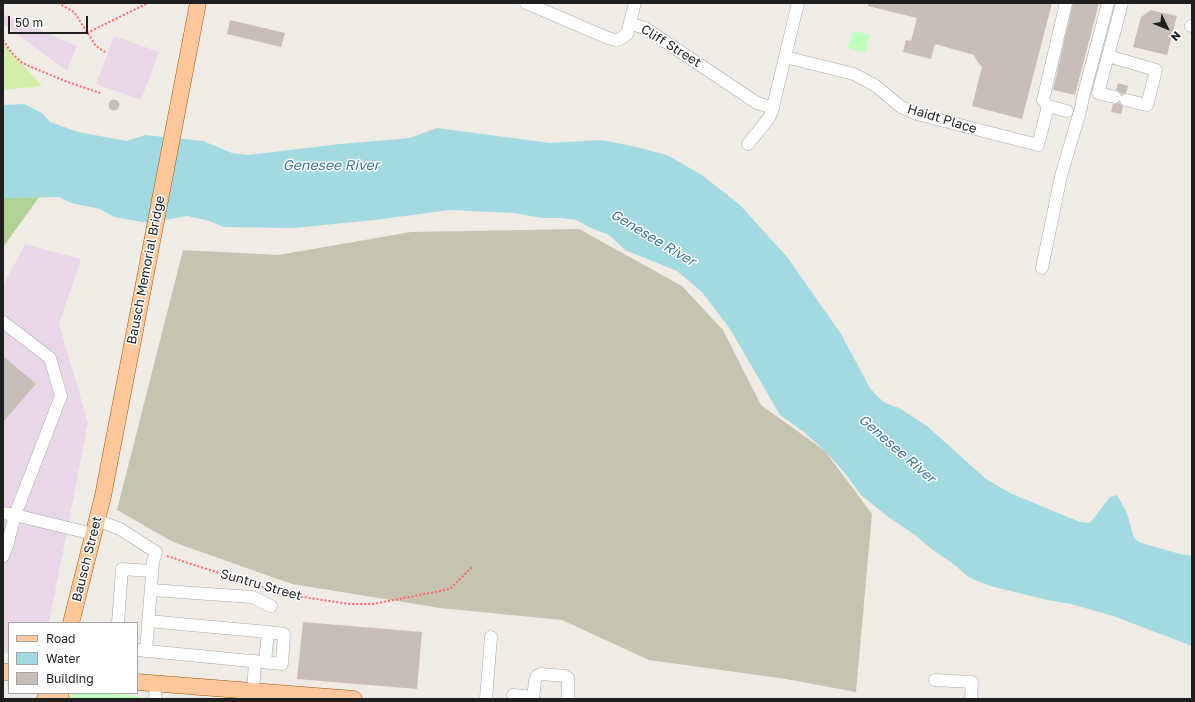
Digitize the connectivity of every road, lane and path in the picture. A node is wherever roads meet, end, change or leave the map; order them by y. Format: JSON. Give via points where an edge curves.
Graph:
{"nodes":[{"id":1,"x":58,"y":3,"type":"edge"},
{"id":2,"x":148,"y":3,"type":"edge"},
{"id":3,"x":198,"y":3,"type":"edge"},
{"id":4,"x":526,"y":3,"type":"edge"},
{"id":5,"x":636,"y":3,"type":"edge"},
{"id":6,"x":798,"y":3,"type":"edge"},
{"id":7,"x":1066,"y":3,"type":"edge"},
{"id":8,"x":1108,"y":3,"type":"edge"},
{"id":9,"x":1122,"y":3,"type":"edge"},
{"id":10,"x":631,"y":24,"type":"junction"},
{"id":11,"x":87,"y":33,"type":"junction"},
{"id":12,"x":3,"y":40,"type":"edge"},
{"id":13,"x":105,"y":52,"type":"dead end"},
{"id":14,"x":1108,"y":56,"type":"junction"},
{"id":15,"x":785,"y":57,"type":"junction"},
{"id":16,"x":100,"y":93,"type":"dead end"},
{"id":17,"x":1048,"y":106,"type":"junction"},
{"id":18,"x":773,"y":108,"type":"junction"},
{"id":19,"x":1067,"y":111,"type":"dead end"},
{"id":20,"x":748,"y":144,"type":"dead end"},
{"id":21,"x":1042,"y":268,"type":"dead end"},
{"id":22,"x":3,"y":322,"type":"edge"},
{"id":23,"x":103,"y":496,"type":"joint"},
{"id":24,"x":3,"y":513,"type":"edge"},
{"id":25,"x":15,"y":515,"type":"junction"},
{"id":26,"x":95,"y":527,"type":"junction"},
{"id":27,"x":156,"y":552,"type":"junction"},
{"id":28,"x":3,"y":556,"type":"edge"},
{"id":29,"x":473,"y":566,"type":"dead end"},
{"id":30,"x":152,"y":572,"type":"junction"},
{"id":31,"x":151,"y":590,"type":"junction"},
{"id":32,"x":271,"y":606,"type":"dead end"},
{"id":33,"x":148,"y":621,"type":"junction"},
{"id":34,"x":71,"y":622,"type":"edge"},
{"id":35,"x":118,"y":622,"type":"edge"},
{"id":36,"x":268,"y":632,"type":"junction"},
{"id":37,"x":491,"y":637,"type":"dead end"},
{"id":38,"x":141,"y":650,"type":"edge"},
{"id":39,"x":260,"y":662,"type":"junction"},
{"id":40,"x":935,"y":680,"type":"dead end"},
{"id":41,"x":138,"y":682,"type":"edge"},
{"id":42,"x":155,"y":691,"type":"edge"},
{"id":43,"x":252,"y":692,"type":"junction"},
{"id":44,"x":512,"y":696,"type":"dead end"},
{"id":45,"x":533,"y":698,"type":"edge"},
{"id":46,"x":354,"y":699,"type":"edge"},
{"id":47,"x":486,"y":699,"type":"edge"},
{"id":48,"x":568,"y":699,"type":"edge"},
{"id":49,"x":970,"y":699,"type":"edge"}],
"edges":[{"from":1,"to":11,"type":"path","via":[[71,9]]},
{"from":2,"to":11,"type":"path"},
{"from":3,"to":23,"type":"main road","name":"Bausch Memorial Bridge"},
{"from":4,"to":10,"type":"street","name":"Cliff Street","via":[[615,40],[627,34]]},
{"from":5,"to":10,"type":"street"},
{"from":6,"to":15,"type":"street"},
{"from":7,"to":17,"type":"street","via":[[1043,100]]},
{"from":8,"to":21,"type":"street","via":[[1061,176]]},
{"from":9,"to":14,"type":"street"},
{"from":10,"to":18,"type":"street","name":"Cliff Street","via":[[645,28],[757,103]]},
{"from":11,"to":13,"type":"path","via":[[96,46]]},
{"from":12,"to":16,"type":"path","via":[[21,62]]},
{"from":14,"to":14,"type":"street","via":[[1156,70],[1147,105],[1098,93]]},
{"from":15,"to":17,"type":"street","name":"Haidt Place","via":[[854,74],[876,86],[901,107],[917,114],[1038,145]]},
{"from":15,"to":18,"type":"street"},
{"from":17,"to":19,"type":"street"},
{"from":18,"to":20,"type":"street"},
{"from":22,"to":25,"type":"street","via":[[50,358],[61,396]]},
{"from":23,"to":26,"type":"main road","name":"Bausch Street"},
{"from":24,"to":25,"type":"street"},
{"from":25,"to":26,"type":"street"},
{"from":25,"to":28,"type":"street"},
{"from":26,"to":27,"type":"street","via":[[120,529]]},
{"from":26,"to":34,"type":"main road","name":"Bausch Street"},
{"from":27,"to":29,"type":"path","name":"Suntru Street","via":[[276,592],[349,604],[373,604],[450,589]]},
{"from":27,"to":30,"type":"street"},
{"from":30,"to":31,"type":"street"},
{"from":30,"to":35,"type":"street","via":[[122,569]]},
{"from":31,"to":32,"type":"street","via":[[252,597]]},
{"from":31,"to":33,"type":"street"},
{"from":33,"to":36,"type":"street"},
{"from":33,"to":38,"type":"street"},
{"from":36,"to":39,"type":"street"},
{"from":36,"to":39,"type":"street","via":[[284,634],[282,664]]},
{"from":37,"to":47,"type":"street"},
{"from":38,"to":39,"type":"street"},
{"from":39,"to":43,"type":"street"},
{"from":40,"to":49,"type":"street","via":[[972,682]]},
{"from":41,"to":42,"type":"main road"},
{"from":42,"to":43,"type":"main road"},
{"from":43,"to":46,"type":"main road"},
{"from":44,"to":45,"type":"street"},
{"from":45,"to":48,"type":"street","via":[[535,680],[541,674],[568,678]]}]}
